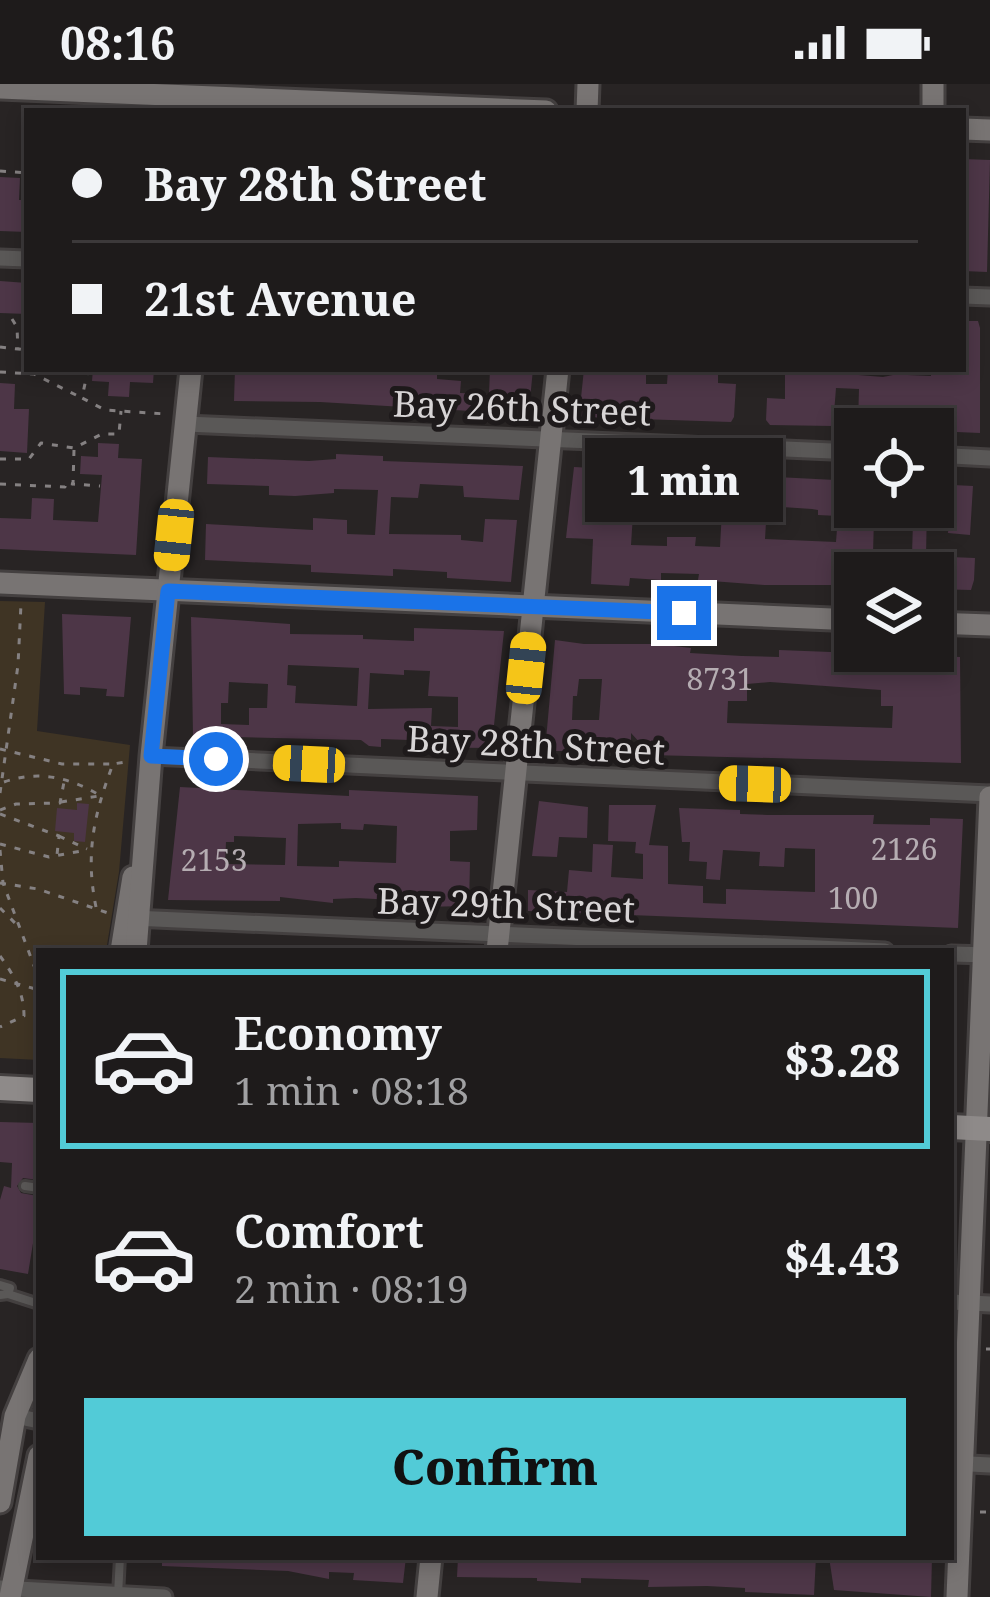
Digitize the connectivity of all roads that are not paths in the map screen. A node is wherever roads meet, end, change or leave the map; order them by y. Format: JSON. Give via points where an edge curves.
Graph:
{"nodes":[{"id":1,"x":0,"y":88,"type":"edge"},
{"id":2,"x":222,"y":97,"type":"edge"},
{"id":3,"x":263,"y":105,"type":"edge"},
{"id":4,"x":404,"y":108,"type":"edge"},
{"id":5,"x":190,"y":372,"type":"edge"},
{"id":6,"x":558,"y":372,"type":"edge"},
{"id":7,"x":177,"y":419,"type":"junction"},
{"id":8,"x":550,"y":440,"type":"junction"},
{"id":9,"x":834,"y":451,"type":"edge"},
{"id":10,"x":954,"y":456,"type":"edge"},
{"id":11,"x":990,"y":458,"type":"edge"},
{"id":12,"x":0,"y":583,"type":"edge"},
{"id":13,"x":168,"y":591,"type":"junction"},
{"id":14,"x":532,"y":608,"type":"junction"},
{"id":15,"x":834,"y":619,"type":"edge"},
{"id":16,"x":954,"y":624,"type":"edge"},
{"id":17,"x":990,"y":625,"type":"edge"},
{"id":18,"x":142,"y":758,"type":"junction"},
{"id":19,"x":515,"y":775,"type":"junction"},
{"id":20,"x":990,"y":795,"type":"edge"},
{"id":21,"x":126,"y":917,"type":"junction"},
{"id":22,"x":497,"y":943,"type":"edge"},
{"id":23,"x":121,"y":948,"type":"edge"},
{"id":24,"x":135,"y":948,"type":"edge"},
{"id":25,"x":740,"y":948,"type":"edge"},
{"id":26,"x":954,"y":954,"type":"edge"},
{"id":27,"x":987,"y":955,"type":"edge"},
{"id":28,"x":0,"y":1088,"type":"edge"},
{"id":29,"x":36,"y":1090,"type":"edge"},
{"id":30,"x":972,"y":1128,"type":"edge"},
{"id":31,"x":25,"y":1186,"type":"dead end"},
{"id":32,"x":36,"y":1188,"type":"edge"},
{"id":33,"x":0,"y":1285,"type":"edge"},
{"id":34,"x":4,"y":1295,"type":"edge"},
{"id":35,"x":36,"y":1303,"type":"edge"},
{"id":36,"x":970,"y":1303,"type":"edge"},
{"id":37,"x":36,"y":1366,"type":"edge"},
{"id":38,"x":15,"y":1416,"type":"junction"},
{"id":39,"x":36,"y":1420,"type":"edge"},
{"id":40,"x":957,"y":1464,"type":"edge"},
{"id":41,"x":990,"y":1465,"type":"edge"},
{"id":42,"x":36,"y":1469,"type":"edge"},
{"id":43,"x":0,"y":1502,"type":"edge"},
{"id":44,"x":120,"y":1560,"type":"edge"},
{"id":45,"x":431,"y":1560,"type":"edge"},
{"id":46,"x":7,"y":1591,"type":"edge"},
{"id":47,"x":118,"y":1595,"type":"edge"},
{"id":48,"x":164,"y":1597,"type":"edge"},
{"id":49,"x":427,"y":1597,"type":"edge"},
{"id":50,"x":957,"y":1597,"type":"edge"}],
"edges":[{"from":1,"to":2,"type":"street"},
{"from":2,"to":3,"type":"street"},
{"from":3,"to":4,"type":"street"},
{"from":5,"to":7,"type":"street"},
{"from":6,"to":8,"type":"street"},
{"from":7,"to":8,"type":"street","name":"Bay 26th Street"},
{"from":7,"to":13,"type":"street"},
{"from":8,"to":9,"type":"street","name":"Bay 26th Street"},
{"from":8,"to":14,"type":"street"},
{"from":10,"to":11,"type":"street"},
{"from":12,"to":13,"type":"street"},
{"from":13,"to":14,"type":"street"},
{"from":13,"to":18,"type":"street"},
{"from":14,"to":15,"type":"street"},
{"from":14,"to":19,"type":"street"},
{"from":16,"to":17,"type":"street"},
{"from":18,"to":19,"type":"street","name":"Bay 28th Street"},
{"from":18,"to":21,"type":"street","via":[[143,836]]},
{"from":19,"to":20,"type":"street","name":"Bay 28th Street"},
{"from":19,"to":22,"type":"street"},
{"from":20,"to":27,"type":"street"},
{"from":21,"to":22,"type":"street","name":"Bay 29th Street"},
{"from":21,"to":23,"type":"street"},
{"from":21,"to":24,"type":"street"},
{"from":22,"to":25,"type":"street","name":"Bay 29th Street"},
{"from":26,"to":27,"type":"street"},
{"from":27,"to":30,"type":"street"},
{"from":28,"to":29,"type":"main road"},
{"from":30,"to":36,"type":"street"},
{"from":31,"to":32,"type":"lane"},
{"from":33,"to":34,"type":"lane","via":[[8,1285]]},
{"from":34,"to":35,"type":"lane"},
{"from":36,"to":40,"type":"street"},
{"from":37,"to":38,"type":"street"},
{"from":38,"to":39,"type":"street"},
{"from":38,"to":43,"type":"street"},
{"from":40,"to":41,"type":"street"},
{"from":40,"to":50,"type":"street"},
{"from":42,"to":46,"type":"street"},
{"from":44,"to":47,"type":"lane"},
{"from":45,"to":49,"type":"street"},
{"from":46,"to":47,"type":"street"},
{"from":47,"to":48,"type":"street"}]}
